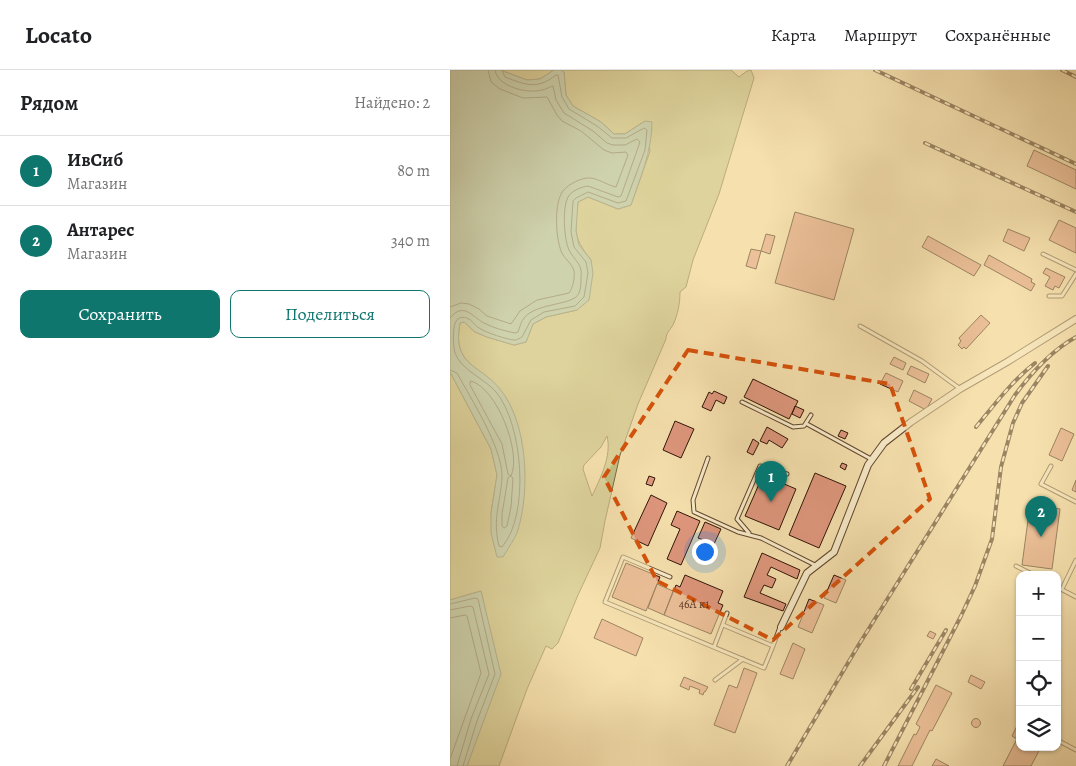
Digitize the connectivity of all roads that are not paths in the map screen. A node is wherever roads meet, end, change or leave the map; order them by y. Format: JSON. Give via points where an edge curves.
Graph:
{"nodes":[{"id":1,"x":1042,"y":254,"type":"dead end"},
{"id":2,"x":1076,"y":272,"type":"edge"},
{"id":3,"x":1049,"y":296,"type":"dead end"},
{"id":4,"x":1076,"y":319,"type":"edge"},
{"id":5,"x":860,"y":326,"type":"dead end"},
{"id":6,"x":960,"y":389,"type":"junction"},
{"id":7,"x":742,"y":402,"type":"dead end"},
{"id":8,"x":812,"y":415,"type":"dead end"},
{"id":9,"x":807,"y":424,"type":"junction"},
{"id":10,"x":708,"y":458,"type":"dead end"},
{"id":11,"x":872,"y":460,"type":"junction"},
{"id":12,"x":1050,"y":466,"type":"dead end"},
{"id":13,"x":787,"y":474,"type":"dead end"},
{"id":14,"x":1076,"y":502,"type":"edge"},
{"id":15,"x":750,"y":534,"type":"junction"},
{"id":16,"x":1076,"y":560,"type":"edge"},
{"id":17,"x":816,"y":566,"type":"junction"},
{"id":18,"x":1016,"y":566,"type":"dead end"},
{"id":19,"x":1026,"y":571,"type":"edge"},
{"id":20,"x":670,"y":577,"type":"dead end"},
{"id":21,"x":1062,"y":589,"type":"joint"},
{"id":22,"x":1076,"y":596,"type":"edge"},
{"id":23,"x":727,"y":613,"type":"dead end"},
{"id":24,"x":723,"y":625,"type":"junction"},
{"id":25,"x":781,"y":627,"type":"joint"},
{"id":26,"x":773,"y":646,"type":"junction"},
{"id":27,"x":714,"y":647,"type":"junction"},
{"id":28,"x":743,"y":659,"type":"junction"},
{"id":29,"x":715,"y":680,"type":"dead end"},
{"id":30,"x":1061,"y":742,"type":"edge"},
{"id":31,"x":1076,"y":750,"type":"edge"}],
"edges":[{"from":1,"to":2,"type":"lane"},
{"from":2,"to":3,"type":"lane","via":[[1062,296]]},
{"from":4,"to":6,"type":"street"},
{"from":5,"to":6,"type":"lane","via":[[922,361]]},
{"from":6,"to":11,"type":"street","via":[[884,443]]},
{"from":7,"to":9,"type":"lane","via":[[794,428]]},
{"from":8,"to":9,"type":"lane"},
{"from":9,"to":11,"type":"lane"},
{"from":10,"to":15,"type":"lane","via":[[693,500],[694,512],[738,532]]},
{"from":11,"to":17,"type":"street","via":[[834,552]]},
{"from":12,"to":14,"type":"lane","via":[[1041,484]]},
{"from":13,"to":15,"type":"lane","via":[[760,466],[737,519]]},
{"from":15,"to":17,"type":"lane"},
{"from":16,"to":21,"type":"lane"},
{"from":17,"to":25,"type":"street","via":[[807,572]]},
{"from":18,"to":19,"type":"lane"},
{"from":20,"to":27,"type":"lane","via":[[623,558],[605,602]]},
{"from":21,"to":22,"type":"lane"},
{"from":23,"to":24,"type":"lane"},
{"from":24,"to":26,"type":"lane"},
{"from":24,"to":27,"type":"lane"},
{"from":25,"to":26,"type":"lane"},
{"from":26,"to":28,"type":"lane","via":[[764,668]]},
{"from":27,"to":28,"type":"lane"},
{"from":28,"to":29,"type":"lane"},
{"from":30,"to":31,"type":"lane"}]}
